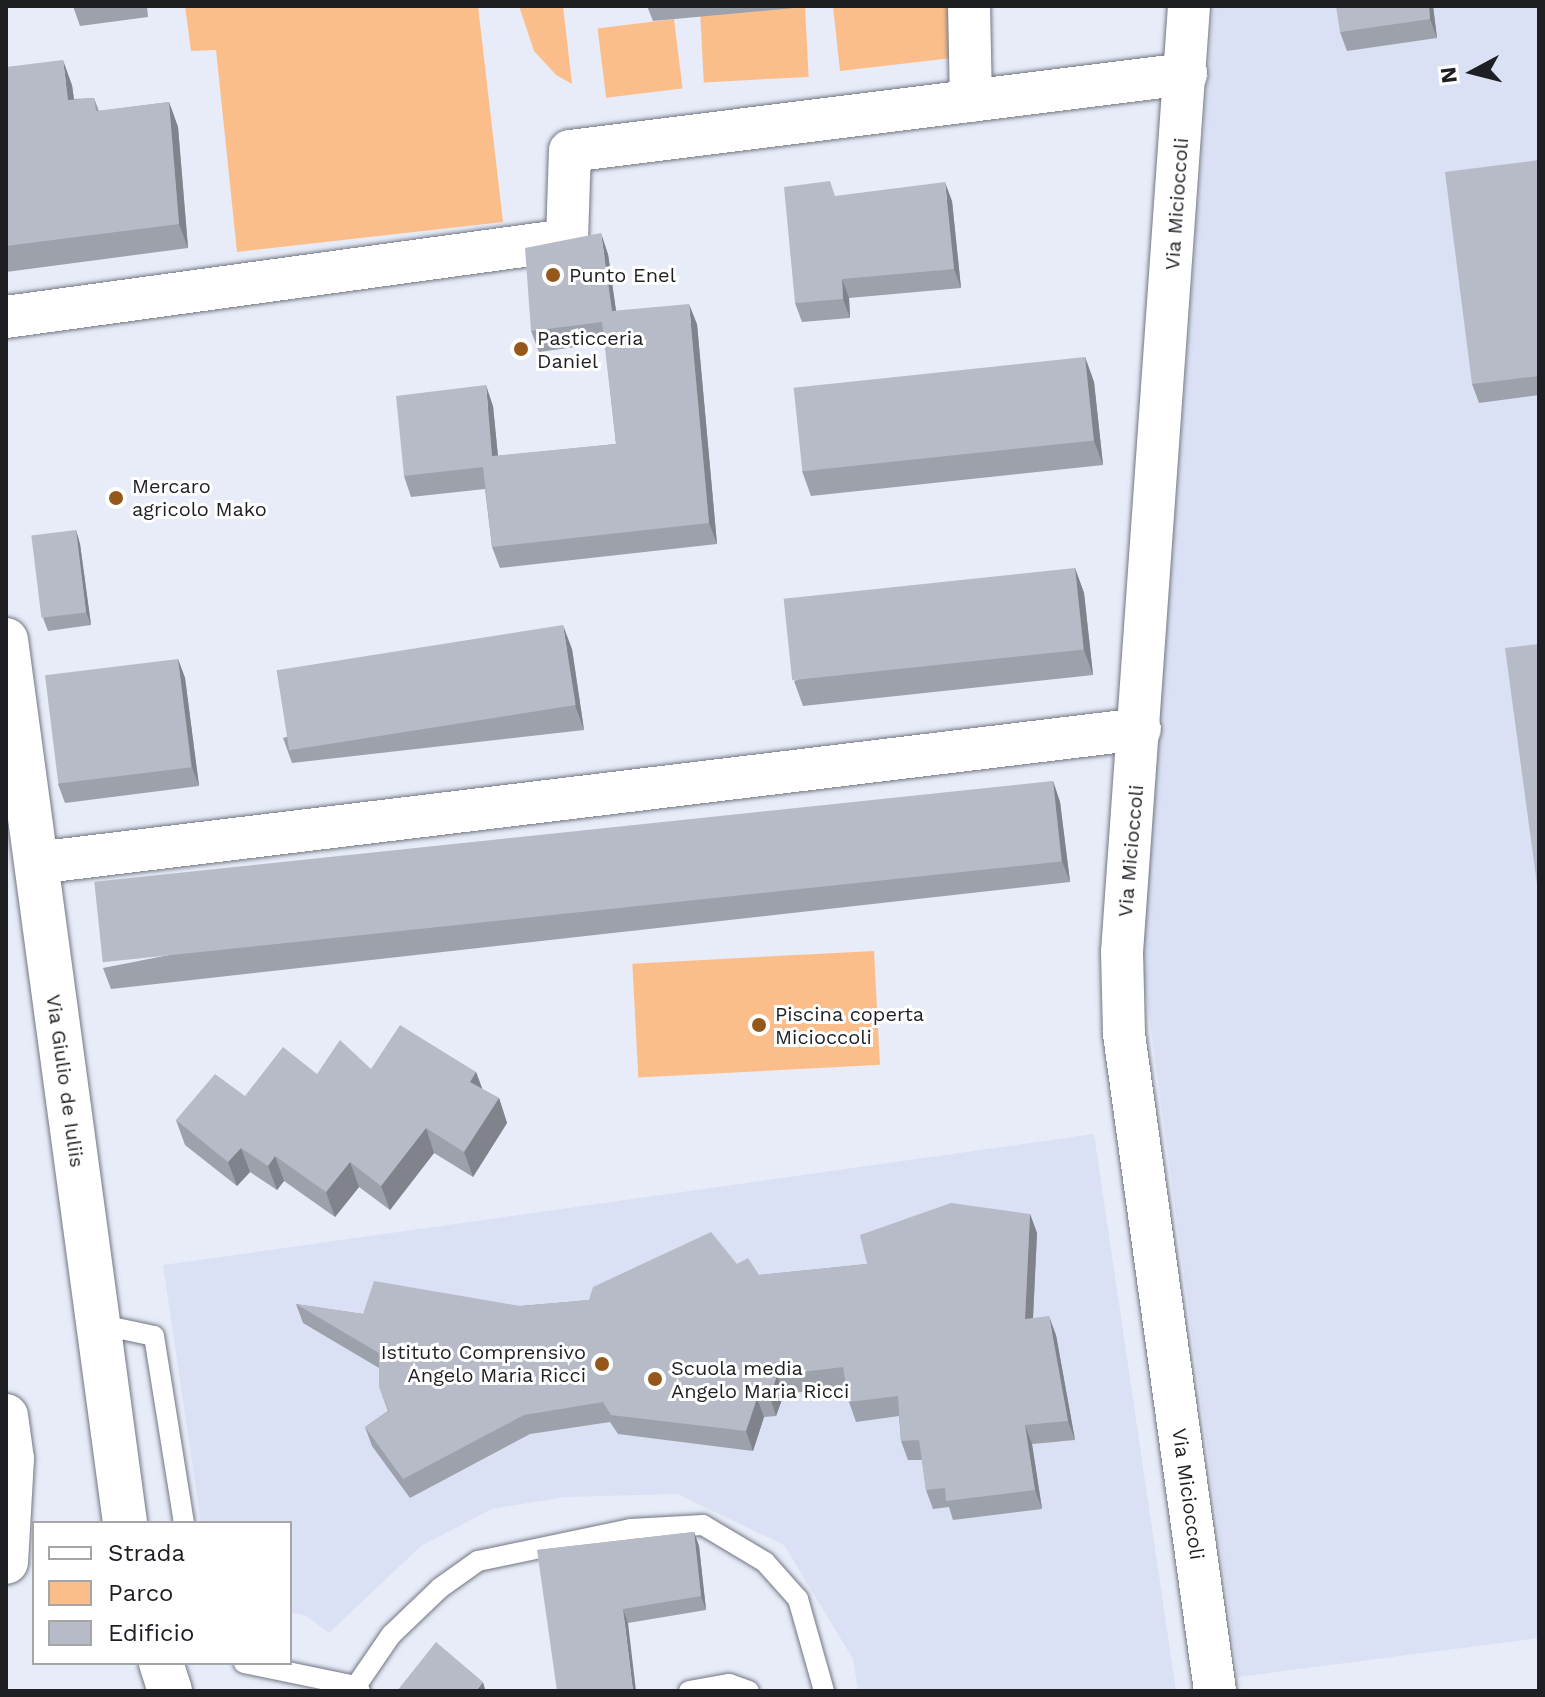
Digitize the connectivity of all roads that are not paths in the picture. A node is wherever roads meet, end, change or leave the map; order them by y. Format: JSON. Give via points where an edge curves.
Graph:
{"nodes":[{"id":1,"x":969,"y":6,"type":"edge"},
{"id":2,"x":1189,"y":6,"type":"edge"},
{"id":3,"x":1186,"y":74,"type":"junction"},
{"id":4,"x":971,"y":101,"type":"junction"},
{"id":5,"x":6,"y":317,"type":"edge"},
{"id":6,"x":6,"y":640,"type":"edge"},
{"id":7,"x":1140,"y":729,"type":"junction"},
{"id":8,"x":36,"y":863,"type":"junction"},
{"id":9,"x":98,"y":1324,"type":"junction"},
{"id":10,"x":6,"y":1416,"type":"edge"},
{"id":11,"x":125,"y":1521,"type":"edge"},
{"id":12,"x":184,"y":1521,"type":"edge"},
{"id":13,"x":6,"y":1562,"type":"edge"},
{"id":14,"x":133,"y":1665,"type":"edge"},
{"id":15,"x":162,"y":1665,"type":"edge"},
{"id":16,"x":253,"y":1665,"type":"edge"},
{"id":17,"x":358,"y":1689,"type":"edge"},
{"id":18,"x":138,"y":1691,"type":"edge"},
{"id":19,"x":170,"y":1691,"type":"edge"},
{"id":20,"x":689,"y":1691,"type":"edge"},
{"id":21,"x":749,"y":1691,"type":"edge"},
{"id":22,"x":824,"y":1691,"type":"edge"},
{"id":23,"x":1215,"y":1691,"type":"edge"}],
"edges":[{"from":1,"to":4,"type":"street"},
{"from":2,"to":3,"type":"street","name":"Via Micioccoli"},
{"from":3,"to":4,"type":"street"},
{"from":3,"to":7,"type":"street","name":"Via Micioccoli"},
{"from":4,"to":5,"type":"street","via":[[570,151],[567,240]]},
{"from":6,"to":8,"type":"main road","name":"Via Giulio de Iuliis"},
{"from":7,"to":8,"type":"street"},
{"from":7,"to":23,"type":"street","name":"Via Micioccoli","via":[[1122,952],[1124,1034]]},
{"from":8,"to":9,"type":"main road","name":"Via Giulio de Iuliis"},
{"from":9,"to":11,"type":"main road","name":"Via Giulio de Iuliis"},
{"from":9,"to":12,"type":"lane","via":[[154,1336]]},
{"from":10,"to":13,"type":"main road","via":[[12,1459]]},
{"from":14,"to":18,"type":"main road"},
{"from":15,"to":19,"type":"main road"},
{"from":16,"to":17,"type":"lane"},
{"from":17,"to":22,"type":"lane","via":[[391,1635],[440,1588],[478,1561],[631,1529],[703,1525],[765,1562],[798,1599]]},
{"from":20,"to":21,"type":"lane","via":[[729,1684]]}]}
